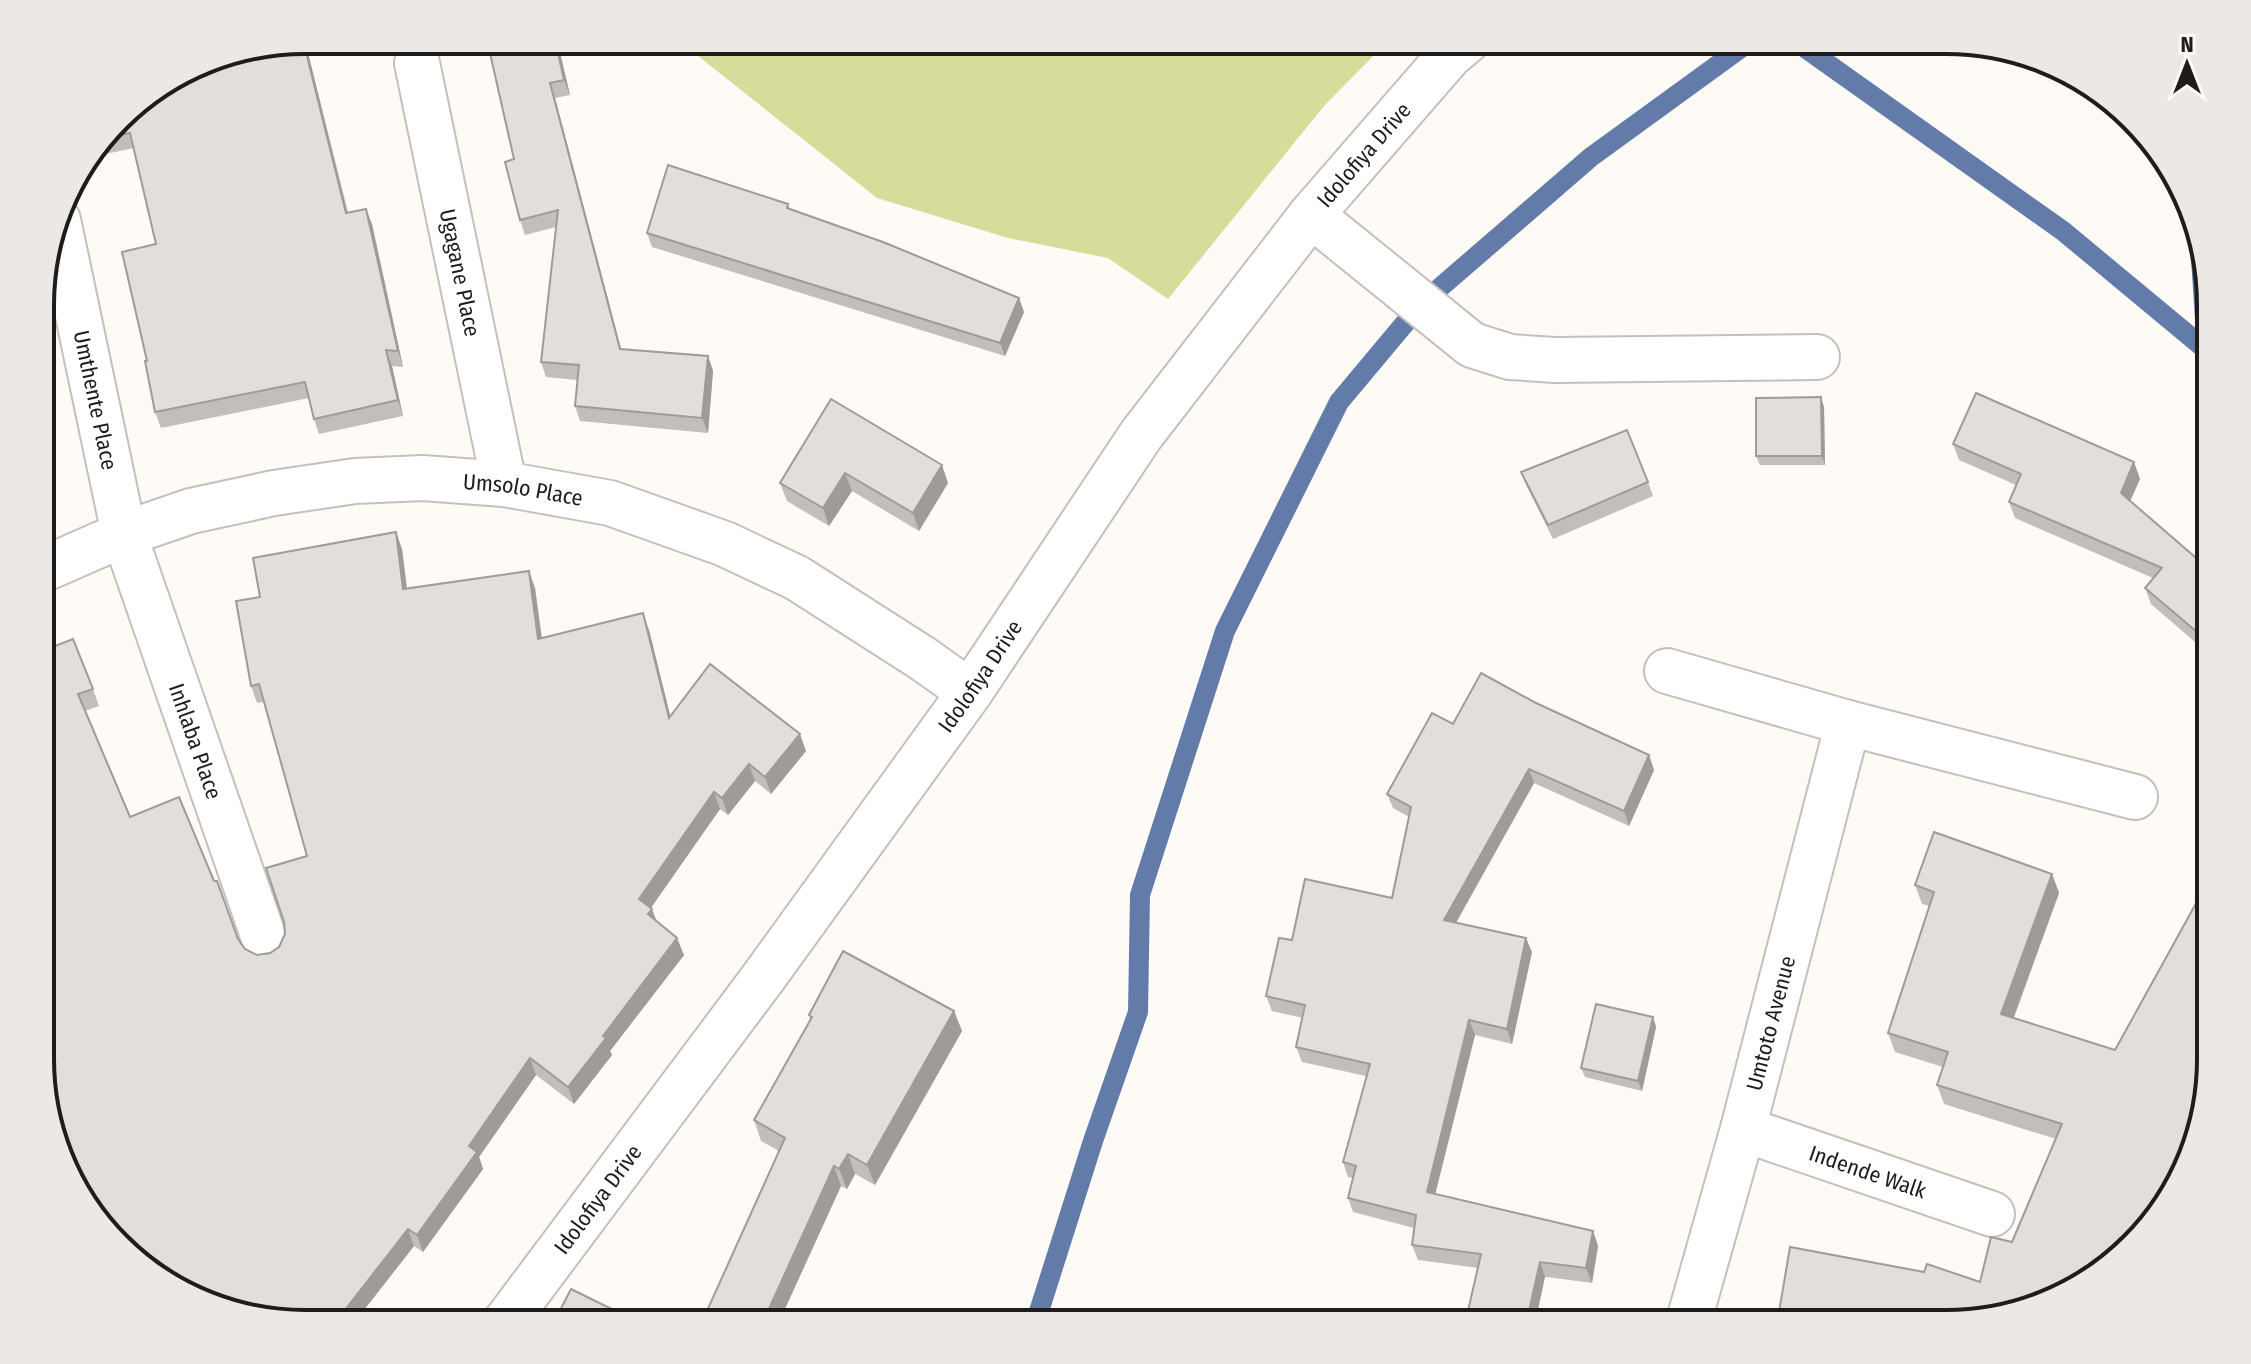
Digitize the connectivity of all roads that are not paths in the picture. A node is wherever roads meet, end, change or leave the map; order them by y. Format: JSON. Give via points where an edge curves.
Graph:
{"nodes":[{"id":1,"x":1451,"y":54,"type":"edge"},
{"id":2,"x":417,"y":63,"type":"dead end"},
{"id":3,"x":1311,"y":215,"type":"junction"},
{"id":4,"x":63,"y":242,"type":"edge"},
{"id":5,"x":1817,"y":357,"type":"dead end"},
{"id":6,"x":504,"y":484,"type":"junction"},
{"id":7,"x":124,"y":534,"type":"junction"},
{"id":8,"x":54,"y":565,"type":"edge"},
{"id":9,"x":1667,"y":671,"type":"dead end"},
{"id":10,"x":970,"y":692,"type":"junction"},
{"id":11,"x":1848,"y":723,"type":"junction"},
{"id":12,"x":2135,"y":797,"type":"dead end"},
{"id":13,"x":267,"y":947,"type":"dead end"},
{"id":14,"x":1743,"y":1129,"type":"junction"},
{"id":15,"x":1992,"y":1214,"type":"dead end"},
{"id":16,"x":1692,"y":1309,"type":"edge"},
{"id":17,"x":515,"y":1310,"type":"edge"}],
"edges":[{"from":1,"to":3,"type":"street","name":"Idolofiya Drive"},
{"from":2,"to":6,"type":"street","name":"Ugagane Place"},
{"from":3,"to":5,"type":"street","via":[[1472,345],[1510,357]]},
{"from":3,"to":10,"type":"street","name":"Idolofiya Drive","via":[[1141,435]]},
{"from":4,"to":7,"type":"street","name":"Umthente Place"},
{"from":6,"to":7,"type":"street","name":"Umsolo Place","via":[[423,478],[355,481],[191,511]]},
{"from":6,"to":10,"type":"street","name":"Umsolo Place","via":[[610,503],[725,544],[797,578]]},
{"from":7,"to":8,"type":"street","name":"Umsolo Place"},
{"from":7,"to":13,"type":"street","name":"Inhlaba Place"},
{"from":9,"to":11,"type":"street"},
{"from":10,"to":17,"type":"street","name":"Idolofiya Drive"},
{"from":11,"to":12,"type":"street"},
{"from":11,"to":14,"type":"street","name":"Umtoto Avenue"},
{"from":14,"to":15,"type":"street","name":"Indende Walk"},
{"from":14,"to":16,"type":"street","name":"Umtoto Avenue"}]}
